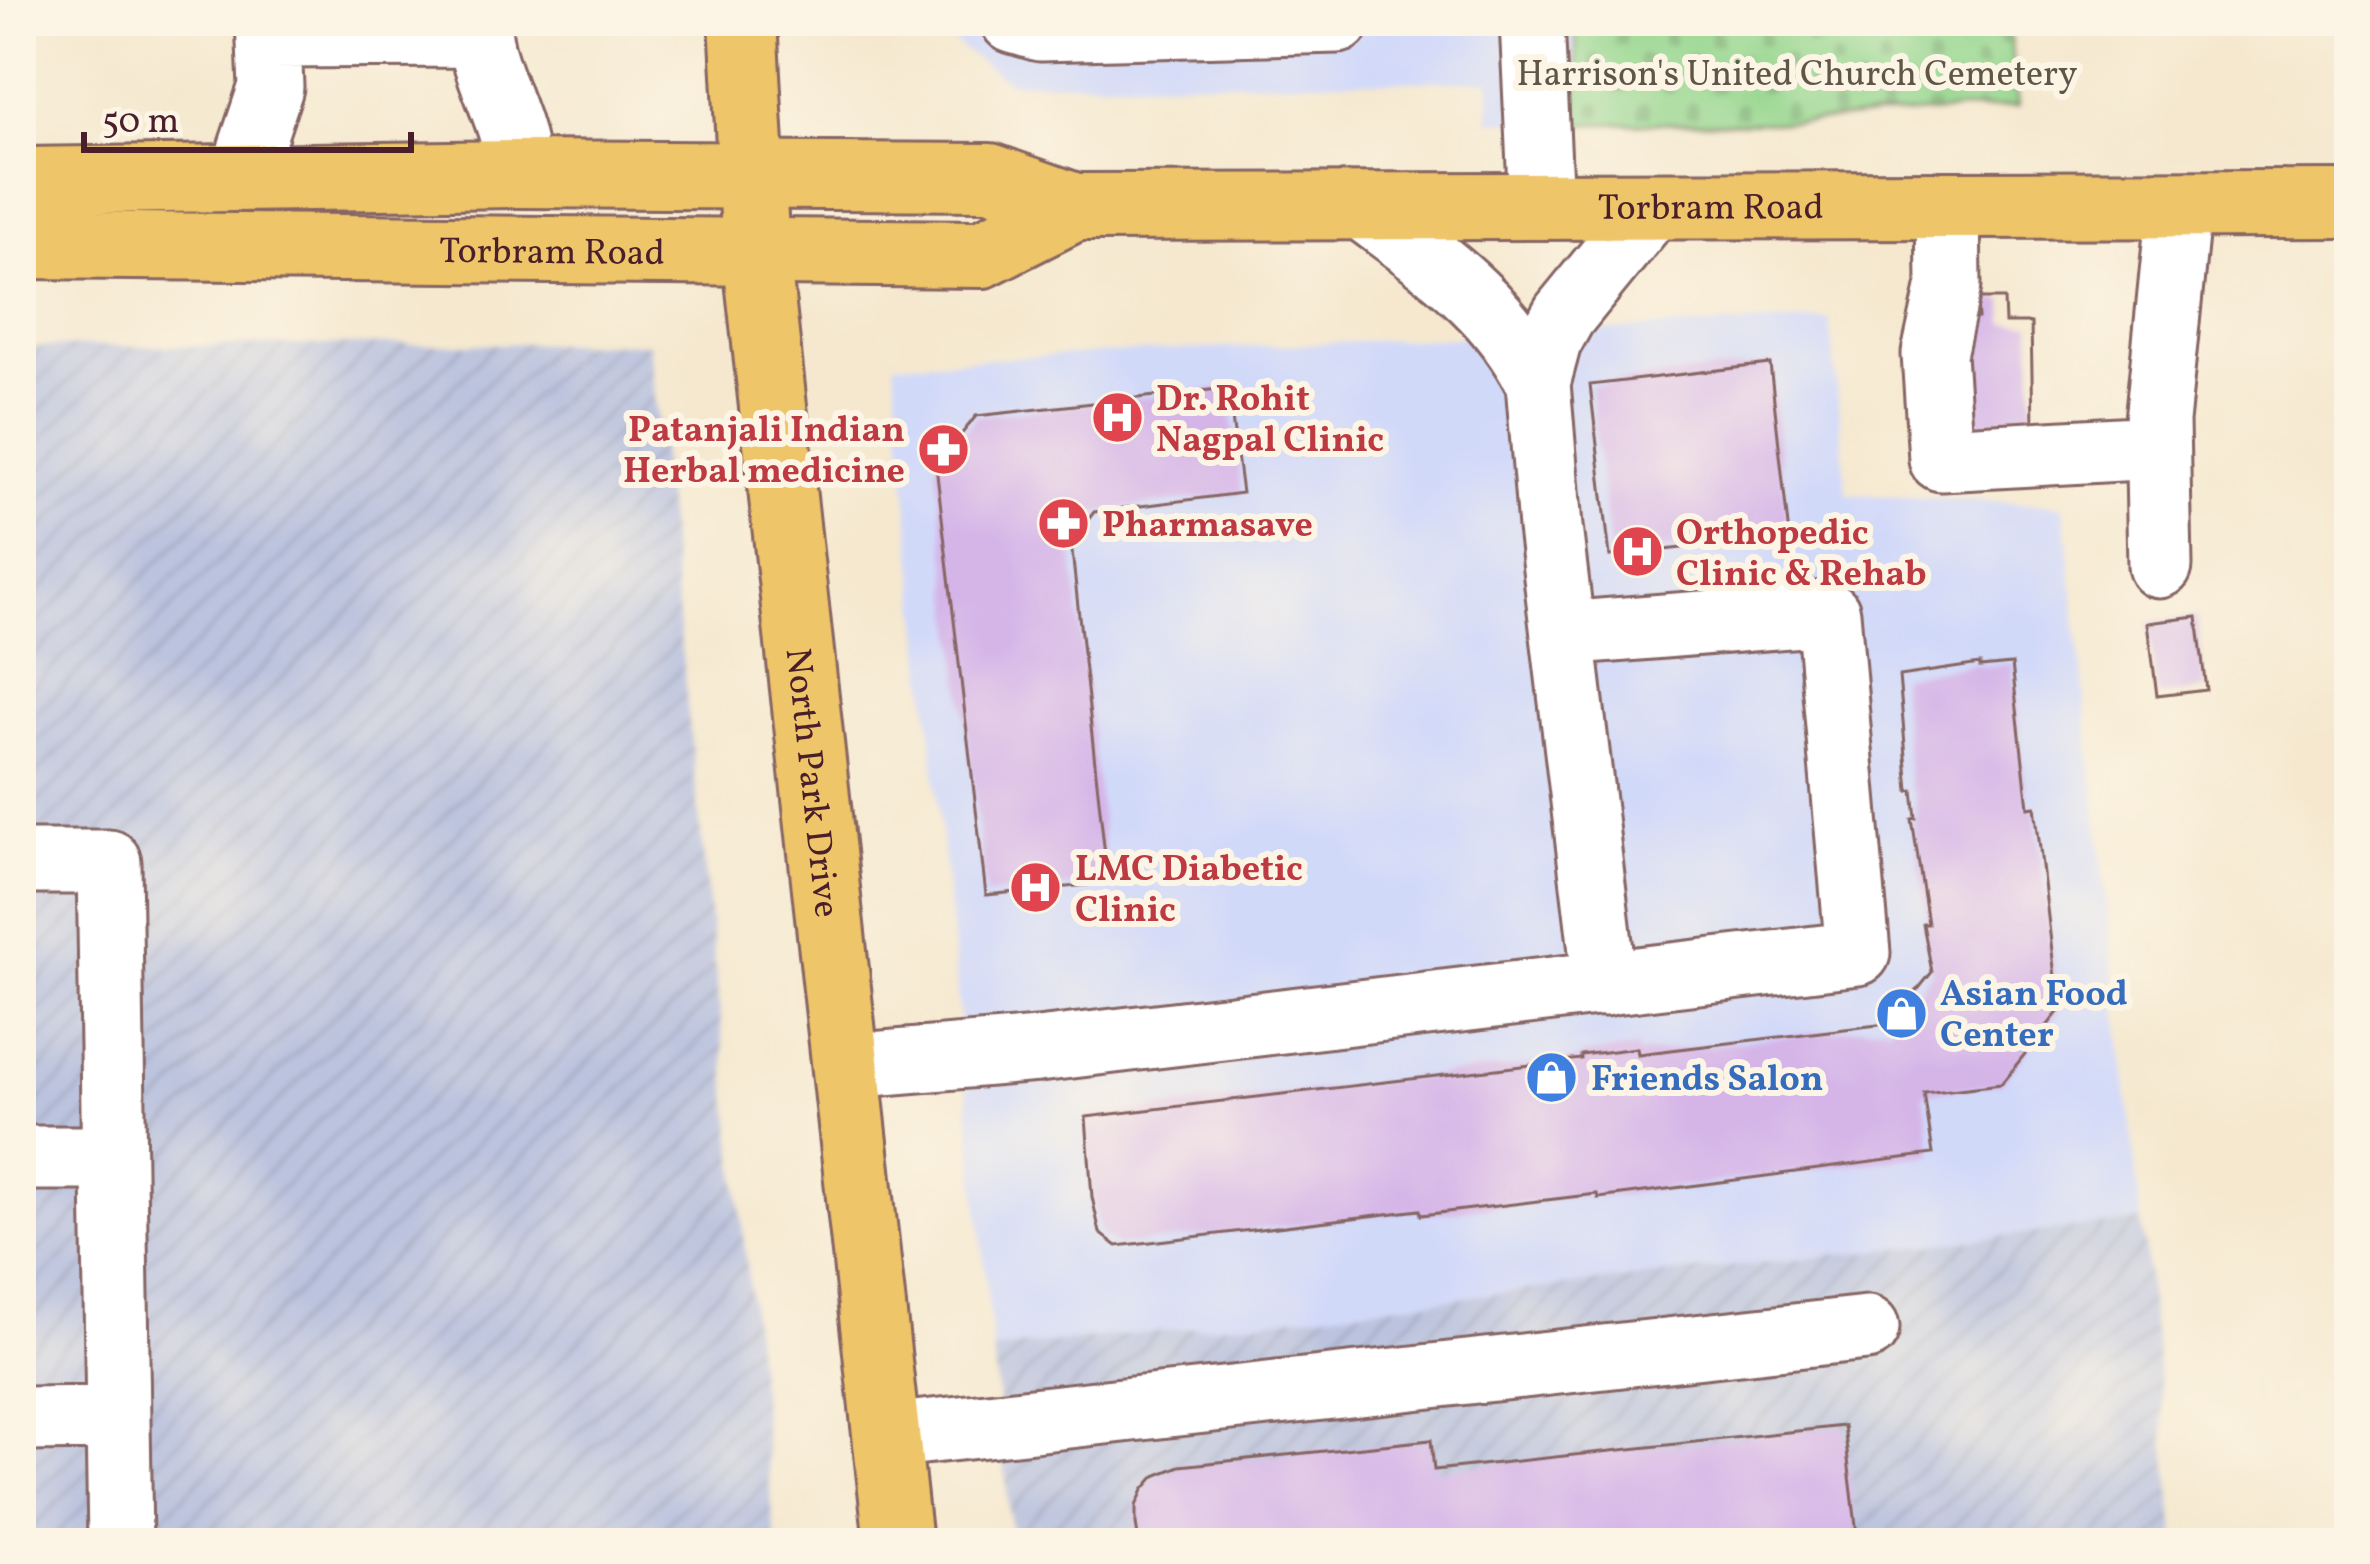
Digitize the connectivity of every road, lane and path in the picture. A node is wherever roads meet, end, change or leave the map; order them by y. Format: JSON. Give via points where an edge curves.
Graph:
{"nodes":[{"id":1,"x":743,"y":21,"type":"edge"},
{"id":2,"x":1012,"y":21,"type":"edge"},
{"id":3,"x":1338,"y":21,"type":"edge"},
{"id":4,"x":1532,"y":21,"type":"edge"},
{"id":5,"x":479,"y":28,"type":"edge"},
{"id":6,"x":269,"y":29,"type":"edge"},
{"id":7,"x":517,"y":174,"type":"junction"},
{"id":8,"x":752,"y":175,"type":"junction"},
{"id":9,"x":251,"y":177,"type":"junction"},
{"id":10,"x":21,"y":181,"type":"edge"},
{"id":11,"x":2349,"y":204,"type":"edge"},
{"id":12,"x":2179,"y":205,"type":"junction"},
{"id":13,"x":1540,"y":206,"type":"junction"},
{"id":14,"x":1948,"y":206,"type":"junction"},
{"id":15,"x":1075,"y":207,"type":"junction"},
{"id":16,"x":1361,"y":207,"type":"junction"},
{"id":17,"x":1652,"y":207,"type":"junction"},
{"id":18,"x":21,"y":245,"type":"edge"},
{"id":19,"x":755,"y":252,"type":"junction"},
{"id":20,"x":1538,"y":382,"type":"junction"},
{"id":21,"x":2156,"y":447,"type":"junction"},
{"id":22,"x":2160,"y":566,"type":"dead end"},
{"id":23,"x":1563,"y":634,"type":"junction"},
{"id":24,"x":21,"y":862,"type":"edge"},
{"id":25,"x":1604,"y":983,"type":"junction"},
{"id":26,"x":848,"y":1066,"type":"junction"},
{"id":27,"x":21,"y":1158,"type":"edge"},
{"id":28,"x":113,"y":1158,"type":"junction"},
{"id":29,"x":1867,"y":1328,"type":"dead end"},
{"id":30,"x":118,"y":1418,"type":"junction"},
{"id":31,"x":21,"y":1419,"type":"edge"},
{"id":32,"x":886,"y":1436,"type":"junction"},
{"id":33,"x":119,"y":1543,"type":"edge"},
{"id":34,"x":898,"y":1543,"type":"edge"}],
"edges":[{"from":1,"to":8,"type":"main road","name":"North Park Drive"},
{"from":2,"to":3,"type":"lane","via":[[1040,29]]},
{"from":4,"to":13,"type":"lane"},
{"from":5,"to":6,"type":"lane"},
{"from":5,"to":7,"type":"lane","via":[[518,150]]},
{"from":6,"to":9,"type":"lane","via":[[271,87],[250,150]]},
{"from":7,"to":8,"type":"main road","name":"Torbram Road"},
{"from":7,"to":9,"type":"main road","name":"Torbram Road"},
{"from":8,"to":15,"type":"main road","name":"Torbram Road","via":[[990,177]]},
{"from":8,"to":19,"type":"main road","name":"North Park Drive"},
{"from":9,"to":10,"type":"main road","name":"Torbram Road"},
{"from":11,"to":12,"type":"main road","name":"Torbram Road"},
{"from":12,"to":14,"type":"main road","name":"Torbram Road"},
{"from":12,"to":21,"type":"lane"},
{"from":13,"to":16,"type":"main road","name":"Torbram Road"},
{"from":13,"to":17,"type":"main road","name":"Torbram Road"},
{"from":14,"to":17,"type":"main road","name":"Torbram Road"},
{"from":14,"to":21,"type":"lane","via":[[1949,285],[1934,354],[1941,459]]},
{"from":15,"to":16,"type":"main road","name":"Torbram Road"},
{"from":15,"to":19,"type":"main road","name":"Torbram Road","via":[[982,254]]},
{"from":16,"to":20,"type":"lane","via":[[1475,294]]},
{"from":17,"to":20,"type":"lane","via":[[1564,315]]},
{"from":18,"to":19,"type":"main road","name":"Torbram Road"},
{"from":19,"to":26,"type":"main road","name":"North Park Drive"},
{"from":20,"to":23,"type":"lane"},
{"from":21,"to":22,"type":"lane"},
{"from":23,"to":25,"type":"lane"},
{"from":23,"to":25,"type":"lane","via":[[1828,614],[1858,953]]},
{"from":24,"to":28,"type":"lane","via":[[109,862]]},
{"from":25,"to":26,"type":"lane"},
{"from":26,"to":32,"type":"main road","name":"North Park Drive"},
{"from":27,"to":28,"type":"lane"},
{"from":28,"to":30,"type":"lane"},
{"from":29,"to":32,"type":"lane"},
{"from":30,"to":31,"type":"lane"},
{"from":30,"to":33,"type":"lane"},
{"from":32,"to":34,"type":"main road","name":"North Park Drive"}]}
